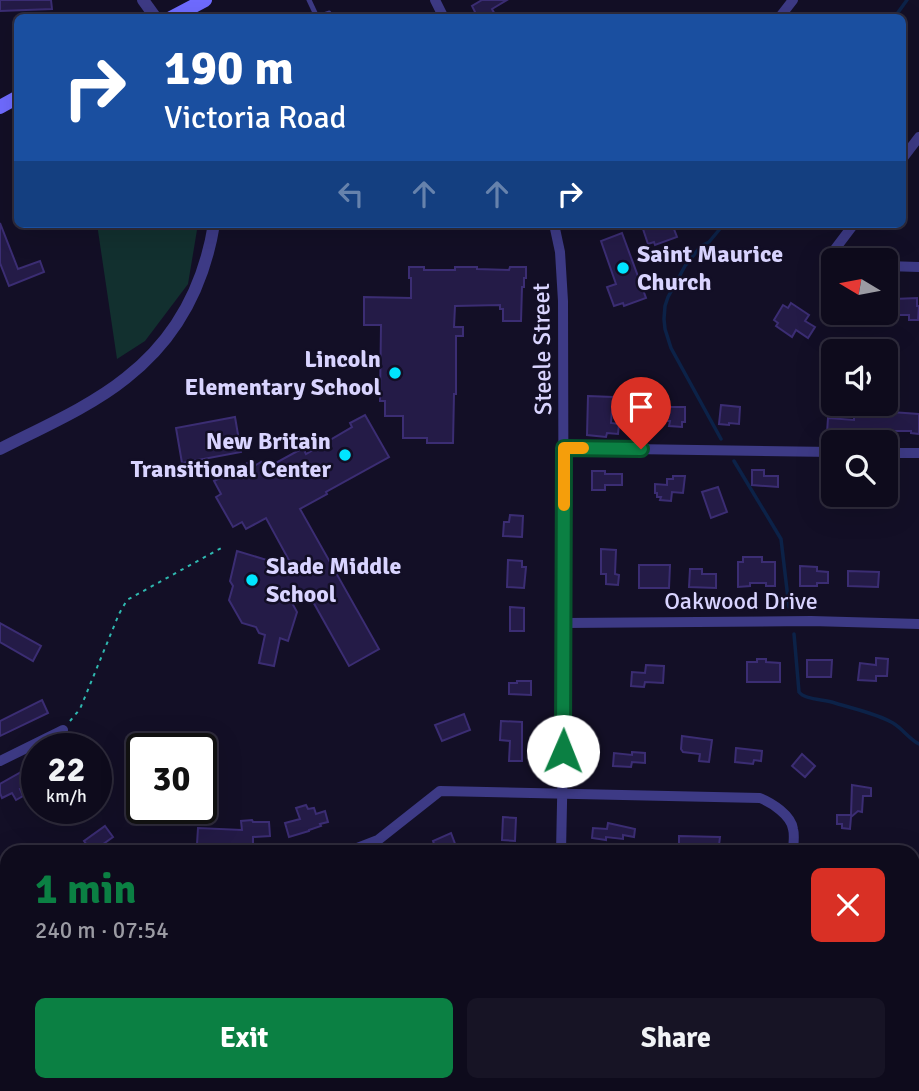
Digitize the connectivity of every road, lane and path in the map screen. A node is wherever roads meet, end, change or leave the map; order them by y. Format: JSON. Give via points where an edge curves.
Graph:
{"nodes":[{"id":1,"x":205,"y":0,"type":"edge"},
{"id":2,"x":793,"y":0,"type":"edge"},
{"id":3,"x":329,"y":13,"type":"dead end"},
{"id":4,"x":179,"y":14,"type":"edge"},
{"id":5,"x":326,"y":14,"type":"edge"},
{"id":6,"x":782,"y":14,"type":"edge"},
{"id":7,"x":919,"y":137,"type":"edge"},
{"id":8,"x":906,"y":154,"type":"edge"},
{"id":9,"x":213,"y":228,"type":"edge"},
{"id":10,"x":555,"y":228,"type":"edge"},
{"id":11,"x":851,"y":228,"type":"edge"},
{"id":12,"x":836,"y":248,"type":"edge"},
{"id":13,"x":898,"y":266,"type":"edge"},
{"id":14,"x":919,"y":267,"type":"edge"},
{"id":15,"x":1,"y":447,"type":"edge"},
{"id":16,"x":564,"y":448,"type":"junction"},
{"id":17,"x":821,"y":452,"type":"edge"},
{"id":18,"x":898,"y":453,"type":"edge"},
{"id":19,"x":919,"y":453,"type":"edge"},
{"id":20,"x":223,"y":547,"type":"dead end"},
{"id":21,"x":564,"y":623,"type":"junction"},
{"id":22,"x":919,"y":624,"type":"edge"},
{"id":23,"x":63,"y":730,"type":"joint"},
{"id":24,"x":0,"y":761,"type":"edge"},
{"id":25,"x":562,"y":794,"type":"junction"},
{"id":26,"x":365,"y":845,"type":"edge"},
{"id":27,"x":561,"y":845,"type":"edge"},
{"id":28,"x":793,"y":845,"type":"edge"}],
"edges":[{"from":1,"to":4,"type":"main road"},
{"from":2,"to":6,"type":"street"},
{"from":3,"to":5,"type":"lane"},
{"from":7,"to":8,"type":"street"},
{"from":9,"to":15,"type":"street","via":[[193,296],[166,339],[142,365],[108,391]]},
{"from":10,"to":16,"type":"street","name":"Steele Street","via":[[563,276]]},
{"from":11,"to":12,"type":"street"},
{"from":13,"to":14,"type":"street"},
{"from":16,"to":17,"type":"street"},
{"from":16,"to":21,"type":"street","name":"Steele Street"},
{"from":18,"to":19,"type":"street"},
{"from":20,"to":23,"type":"path","via":[[127,600],[79,709]]},
{"from":21,"to":22,"type":"street","name":"Oakwood Drive"},
{"from":21,"to":25,"type":"street","name":"Steele Street"},
{"from":23,"to":24,"type":"street"},
{"from":25,"to":26,"type":"street","via":[[440,790],[378,840]]},
{"from":25,"to":27,"type":"street","name":"Steele Street"},
{"from":25,"to":28,"type":"street","via":[[760,798],[772,803],[793,827]]}]}
